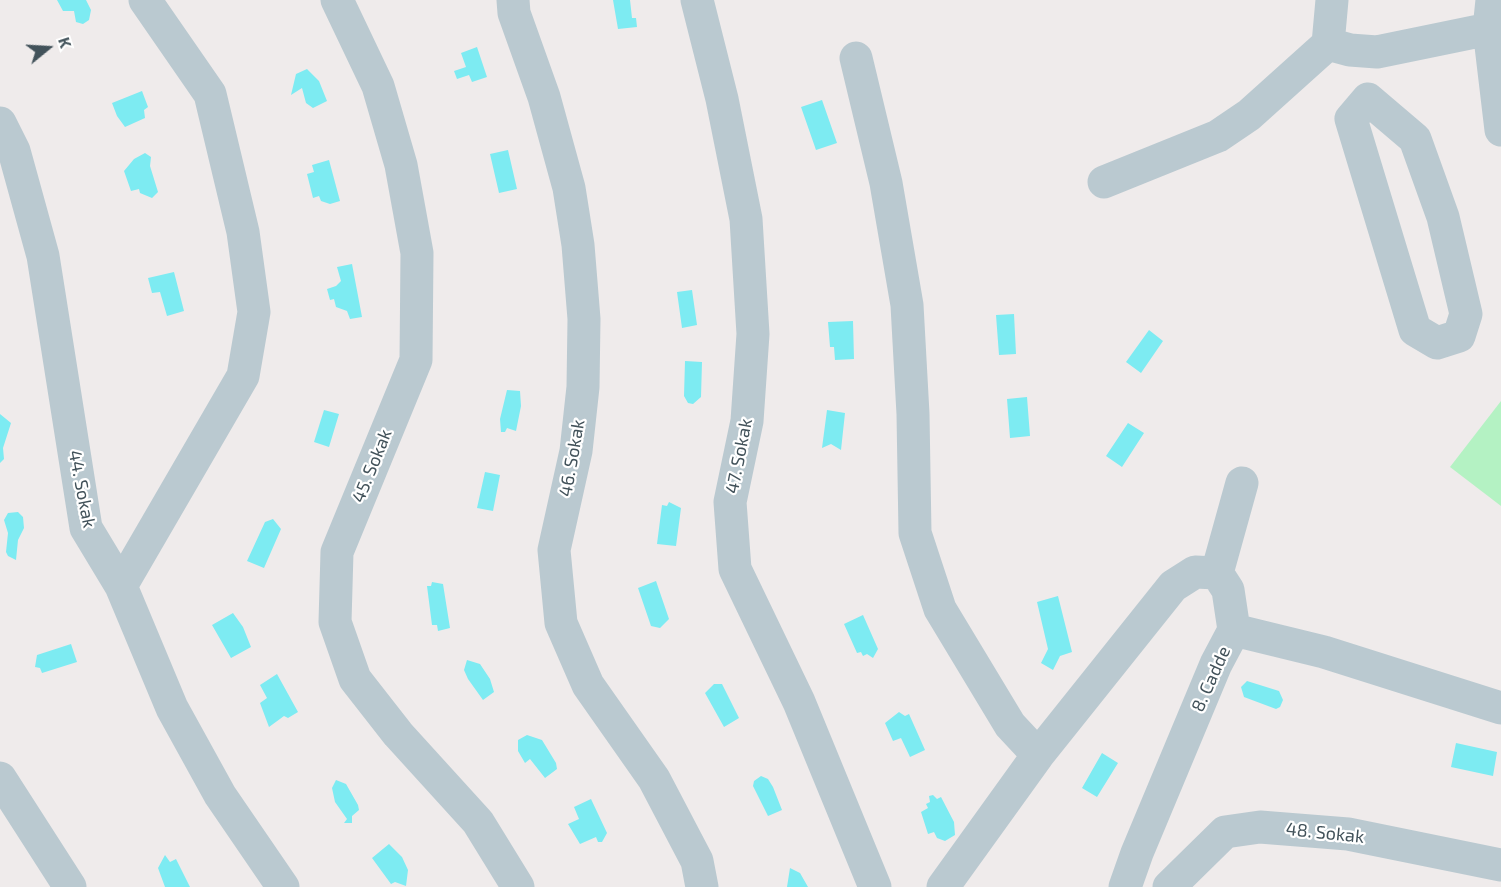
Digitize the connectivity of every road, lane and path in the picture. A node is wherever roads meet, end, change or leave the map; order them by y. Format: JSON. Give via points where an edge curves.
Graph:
{"nodes":[{"id":1,"x":145,"y":0,"type":"edge"},
{"id":2,"x":337,"y":0,"type":"edge"},
{"id":3,"x":513,"y":0,"type":"edge"},
{"id":4,"x":697,"y":0,"type":"edge"},
{"id":5,"x":1330,"y":1,"type":"edge"},
{"id":6,"x":1490,"y":15,"type":"edge"},
{"id":7,"x":1328,"y":44,"type":"junction"},
{"id":8,"x":1377,"y":52,"type":"junction"},
{"id":9,"x":856,"y":58,"type":"dead end"},
{"id":10,"x":1368,"y":99,"type":"junction"},
{"id":11,"x":0,"y":123,"type":"edge"},
{"id":12,"x":1501,"y":130,"type":"edge"},
{"id":13,"x":1104,"y":182,"type":"dead end"},
{"id":14,"x":1242,"y":483,"type":"dead end"},
{"id":15,"x":1217,"y":573,"type":"junction"},
{"id":16,"x":122,"y":586,"type":"junction"},
{"id":17,"x":1234,"y":630,"type":"junction"},
{"id":18,"x":1501,"y":708,"type":"edge"},
{"id":19,"x":1038,"y":755,"type":"junction"},
{"id":20,"x":0,"y":778,"type":"edge"},
{"id":21,"x":1501,"y":865,"type":"edge"},
{"id":22,"x":70,"y":887,"type":"edge"},
{"id":23,"x":283,"y":887,"type":"edge"},
{"id":24,"x":518,"y":887,"type":"edge"},
{"id":25,"x":702,"y":887,"type":"edge"},
{"id":26,"x":875,"y":887,"type":"edge"},
{"id":27,"x":943,"y":887,"type":"edge"},
{"id":28,"x":1125,"y":887,"type":"edge"},
{"id":29,"x":1169,"y":887,"type":"edge"}],
"edges":[{"from":1,"to":16,"type":"street","via":[[210,94],[243,232],[254,312],[243,376]]},
{"from":2,"to":24,"type":"street","name":"45. Sokak","via":[[378,86],[401,165],[417,253],[416,360],[337,552],[335,622],[355,679],[398,734],[478,822]]},
{"from":3,"to":25,"type":"street","name":"46. Sokak","via":[[558,142],[579,256],[584,319],[583,387],[576,451],[554,550],[561,623],[588,685],[654,779],[697,861]]},
{"from":4,"to":26,"type":"street","name":"47. Sokak","via":[[746,219],[753,334],[747,421],[730,502],[735,569],[799,702]]},
{"from":5,"to":7,"type":"street"},
{"from":6,"to":8,"type":"street"},
{"from":6,"to":12,"type":"street"},
{"from":7,"to":8,"type":"street"},
{"from":7,"to":13,"type":"street","via":[[1235,126],[1201,144]]},
{"from":8,"to":10,"type":"street"},
{"from":9,"to":19,"type":"street","via":[[886,183],[907,305],[915,533],[940,609],[1010,725]]},
{"from":10,"to":10,"type":"street","via":[[1415,139],[1443,217],[1466,314],[1459,336],[1437,343],[1415,330],[1351,119]]},
{"from":11,"to":16,"type":"street","name":"44. Sokak","via":[[14,151],[44,256],[86,528]]},
{"from":14,"to":15,"type":"street"},
{"from":15,"to":17,"type":"street","via":[[1228,590]]},
{"from":15,"to":19,"type":"street","via":[[1195,572],[1173,586]]},
{"from":16,"to":23,"type":"street","name":"44. Sokak","via":[[172,708],[220,795]]},
{"from":17,"to":18,"type":"street","name":"8. Cadde","via":[[1324,652]]},
{"from":17,"to":28,"type":"street","name":"8. Cadde","via":[[1207,685]]},
{"from":19,"to":27,"type":"street"},
{"from":20,"to":22,"type":"street"},
{"from":21,"to":29,"type":"street","name":"48. Sokak","via":[[1348,834],[1260,827],[1225,832]]}]}
